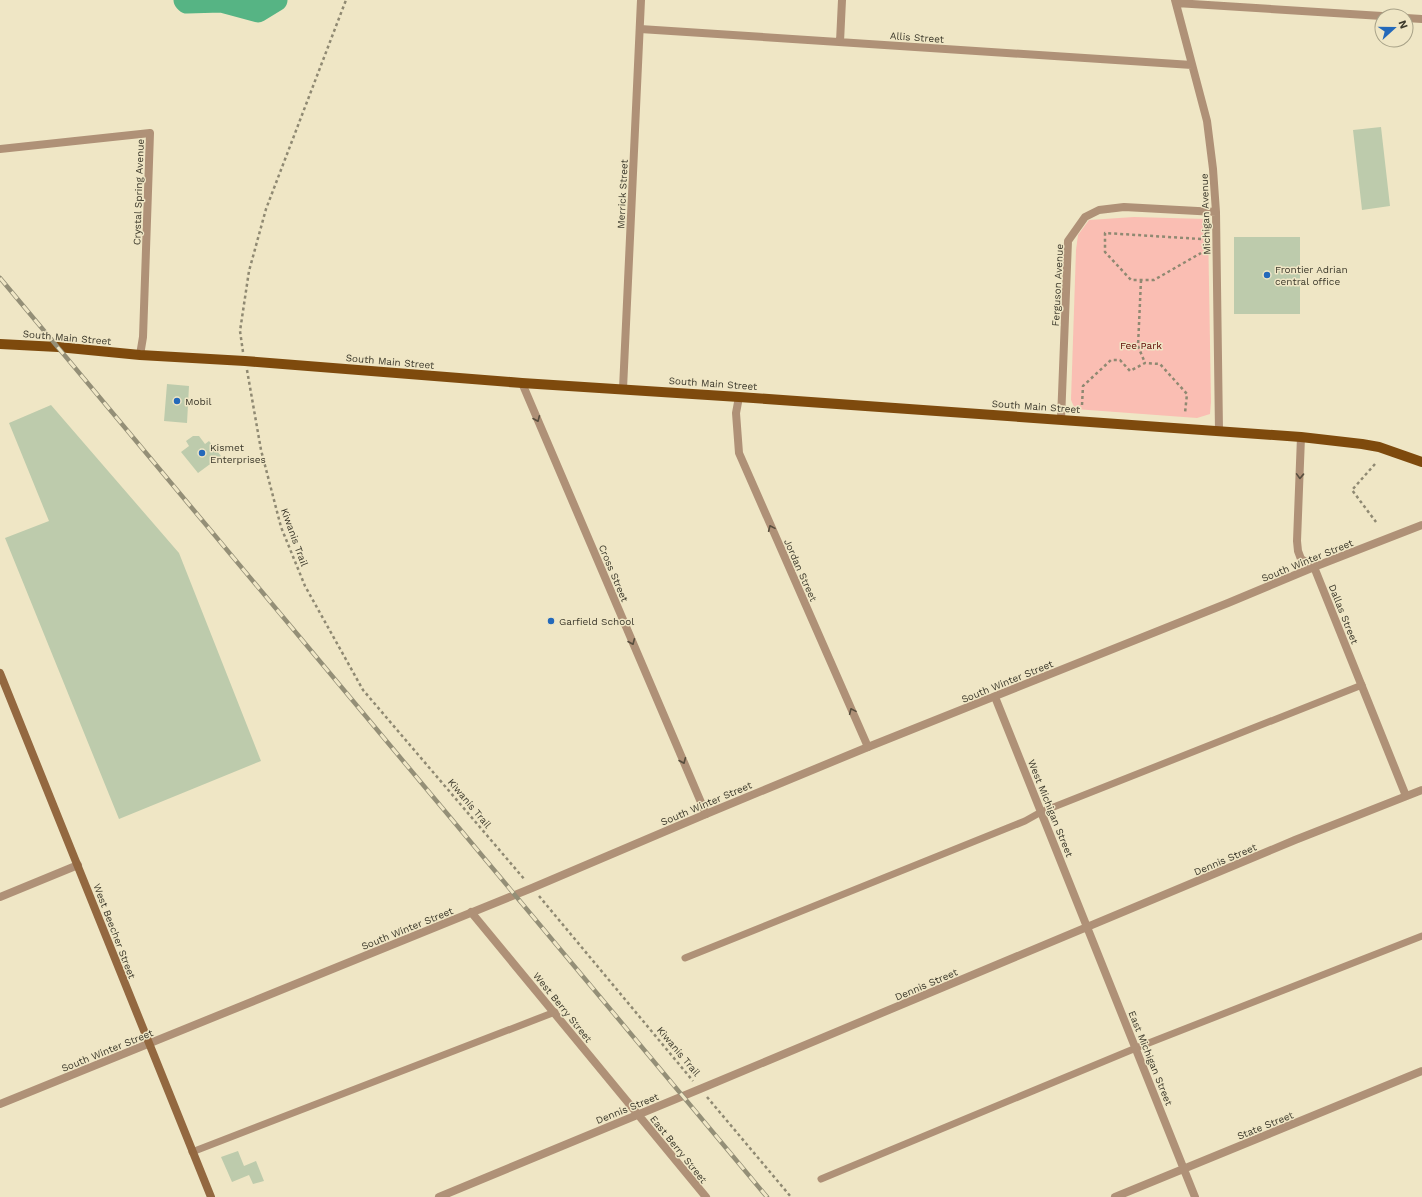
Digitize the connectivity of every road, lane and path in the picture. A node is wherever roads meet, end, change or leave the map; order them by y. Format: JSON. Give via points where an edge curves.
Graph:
{"nodes":[{"id":1,"x":346,"y":0,"type":"edge"},
{"id":2,"x":641,"y":0,"type":"edge"},
{"id":3,"x":842,"y":0,"type":"edge"},
{"id":4,"x":1176,"y":2,"type":"edge"},
{"id":5,"x":1374,"y":15,"type":"edge"},
{"id":6,"x":640,"y":29,"type":"junction"},
{"id":7,"x":840,"y":42,"type":"junction"},
{"id":8,"x":1192,"y":65,"type":"junction"},
{"id":9,"x":0,"y":149,"type":"edge"},
{"id":10,"x":1216,"y":212,"type":"junction"},
{"id":11,"x":1201,"y":239,"type":"dead end"},
{"id":12,"x":1201,"y":253,"type":"dead end"},
{"id":13,"x":1141,"y":280,"type":"junction"},
{"id":14,"x":0,"y":344,"type":"edge"},
{"id":15,"x":140,"y":355,"type":"junction"},
{"id":16,"x":245,"y":361,"type":"junction"},
{"id":17,"x":1145,"y":363,"type":"junction"},
{"id":18,"x":522,"y":384,"type":"junction"},
{"id":19,"x":623,"y":389,"type":"junction"},
{"id":20,"x":739,"y":397,"type":"junction"},
{"id":21,"x":1082,"y":405,"type":"dead end"},
{"id":22,"x":1185,"y":413,"type":"dead end"},
{"id":23,"x":1061,"y":420,"type":"junction"},
{"id":24,"x":1220,"y":432,"type":"junction"},
{"id":25,"x":1301,"y":437,"type":"junction"},
{"id":26,"x":1422,"y":462,"type":"edge"},
{"id":27,"x":1375,"y":464,"type":"dead end"},
{"id":28,"x":1376,"y":522,"type":"dead end"},
{"id":29,"x":1422,"y":525,"type":"edge"},
{"id":30,"x":1314,"y":567,"type":"junction"},
{"id":31,"x":0,"y":672,"type":"edge"},
{"id":32,"x":1362,"y":685,"type":"junction"},
{"id":33,"x":3,"y":687,"type":"edge"},
{"id":34,"x":995,"y":697,"type":"junction"},
{"id":35,"x":868,"y":747,"type":"junction"},
{"id":36,"x":1422,"y":790,"type":"edge"},
{"id":37,"x":1406,"y":796,"type":"junction"},
{"id":38,"x":1041,"y":812,"type":"junction"},
{"id":39,"x":706,"y":814,"type":"junction"},
{"id":40,"x":78,"y":865,"type":"junction"},
{"id":41,"x":532,"y":888,"type":"junction"},
{"id":42,"x":0,"y":897,"type":"edge"},
{"id":43,"x":471,"y":912,"type":"junction"},
{"id":44,"x":1088,"y":927,"type":"junction"},
{"id":45,"x":1422,"y":936,"type":"edge"},
{"id":46,"x":685,"y":958,"type":"dead end"},
{"id":47,"x":554,"y":1012,"type":"junction"},
{"id":48,"x":148,"y":1044,"type":"junction"},
{"id":49,"x":1136,"y":1048,"type":"junction"},
{"id":50,"x":1422,"y":1071,"type":"edge"},
{"id":51,"x":700,"y":1089,"type":"junction"},
{"id":52,"x":0,"y":1104,"type":"edge"},
{"id":53,"x":638,"y":1115,"type":"junction"},
{"id":54,"x":192,"y":1152,"type":"junction"},
{"id":55,"x":1184,"y":1169,"type":"junction"},
{"id":56,"x":821,"y":1179,"type":"dead end"},
{"id":57,"x":211,"y":1197,"type":"edge"},
{"id":58,"x":439,"y":1197,"type":"edge"},
{"id":59,"x":706,"y":1197,"type":"edge"},
{"id":60,"x":791,"y":1197,"type":"edge"},
{"id":61,"x":1115,"y":1197,"type":"edge"},
{"id":62,"x":1195,"y":1197,"type":"edge"}],
"edges":[{"from":1,"to":16,"type":"path","name":"Kiwanis Trail","via":[[266,209],[249,271],[241,323]]},
{"from":2,"to":6,"type":"street","name":"Merrick Street"},
{"from":3,"to":7,"type":"street"},
{"from":4,"to":5,"type":"street"},
{"from":4,"to":8,"type":"street","name":"Michigan Avenue"},
{"from":6,"to":7,"type":"street","name":"Allis Street"},
{"from":6,"to":19,"type":"street","name":"Merrick Street"},
{"from":7,"to":8,"type":"street","name":"Allis Street"},
{"from":8,"to":10,"type":"street","name":"Michigan Avenue","via":[[1207,121]]},
{"from":9,"to":15,"type":"street","name":"Crystal Spring Avenue","via":[[150,133],[143,337]]},
{"from":10,"to":23,"type":"street","name":"Ferguson Avenue","via":[[1124,207],[1099,210],[1085,217],[1074,231],[1068,241]]},
{"from":10,"to":24,"type":"street","name":"Michigan Avenue"},
{"from":11,"to":13,"type":"path","via":[[1106,233],[1105,252],[1131,280]]},
{"from":12,"to":13,"type":"path","via":[[1154,280]]},
{"from":13,"to":17,"type":"path","via":[[1138,346]]},
{"from":14,"to":15,"type":"main road","name":"South Main Street"},
{"from":15,"to":16,"type":"main road","name":"South Main Street"},
{"from":16,"to":18,"type":"main road","name":"South Main Street"},
{"from":16,"to":41,"type":"path","name":"Kiwanis Trail","via":[[261,450],[281,527],[305,586],[364,690]]},
{"from":17,"to":21,"type":"path","via":[[1130,372],[1120,360],[1111,360],[1083,386]]},
{"from":17,"to":22,"type":"path","via":[[1160,364],[1187,394]]},
{"from":18,"to":19,"type":"main road","name":"South Main Street"},
{"from":18,"to":39,"type":"street","name":"Cross Street","one_way":true},
{"from":19,"to":20,"type":"main road","name":"South Main Street"},
{"from":20,"to":23,"type":"main road","name":"South Main Street"},
{"from":35,"to":20,"type":"street","name":"Jordan Street","one_way":true,"via":[[739,453],[736,413]]},
{"from":23,"to":24,"type":"main road","name":"South Main Street"},
{"from":24,"to":25,"type":"main road","name":"South Main Street"},
{"from":25,"to":26,"type":"main road","name":"South Main Street","via":[[1379,447]]},
{"from":25,"to":30,"type":"street","name":"Dallas Street","one_way":true,"via":[[1297,542],[1301,559]]},
{"from":27,"to":28,"type":"path","via":[[1352,490]]},
{"from":29,"to":30,"type":"street","name":"South Winter Street"},
{"from":30,"to":32,"type":"street","name":"Dallas Street"},
{"from":30,"to":34,"type":"street","name":"South Winter Street"},
{"from":31,"to":33,"type":"main road","name":"West Beecher Street"},
{"from":32,"to":37,"type":"street","name":"Dallas Street"},
{"from":32,"to":38,"type":"lane"},
{"from":33,"to":40,"type":"main road","name":"West Beecher Street"},
{"from":34,"to":35,"type":"street","name":"South Winter Street"},
{"from":34,"to":38,"type":"street","name":"West Michigan Street"},
{"from":35,"to":39,"type":"street","name":"South Winter Street"},
{"from":36,"to":37,"type":"street","name":"Dennis Street"},
{"from":37,"to":44,"type":"street","name":"Dennis Street"},
{"from":38,"to":44,"type":"street","name":"West Michigan Street"},
{"from":38,"to":46,"type":"lane","via":[[1025,821]]},
{"from":39,"to":41,"type":"street","name":"South Winter Street"},
{"from":40,"to":42,"type":"street"},
{"from":40,"to":48,"type":"main road","name":"West Beecher Street"},
{"from":41,"to":43,"type":"street","name":"South Winter Street"},
{"from":41,"to":51,"type":"path","name":"Kiwanis Trail"},
{"from":43,"to":47,"type":"street","name":"West Berry Street"},
{"from":43,"to":48,"type":"street","name":"South Winter Street"},
{"from":44,"to":49,"type":"street","name":"East Michigan Street"},
{"from":44,"to":51,"type":"street","name":"Dennis Street"},
{"from":45,"to":49,"type":"lane"},
{"from":47,"to":53,"type":"street","name":"West Berry Street"},
{"from":47,"to":54,"type":"lane"},
{"from":48,"to":52,"type":"street","name":"South Winter Street"},
{"from":48,"to":54,"type":"main road","name":"West Beecher Street"},
{"from":49,"to":55,"type":"street","name":"East Michigan Street"},
{"from":49,"to":56,"type":"lane"},
{"from":50,"to":55,"type":"street","name":"State Street"},
{"from":51,"to":53,"type":"street","name":"Dennis Street"},
{"from":51,"to":60,"type":"path","name":"Kiwanis Trail"},
{"from":53,"to":58,"type":"street","name":"Dennis Street"},
{"from":53,"to":59,"type":"street","name":"East Berry Street"},
{"from":54,"to":57,"type":"main road","name":"West Beecher Street"},
{"from":55,"to":61,"type":"street","name":"State Street"},
{"from":55,"to":62,"type":"street","name":"East Michigan Street"}]}
